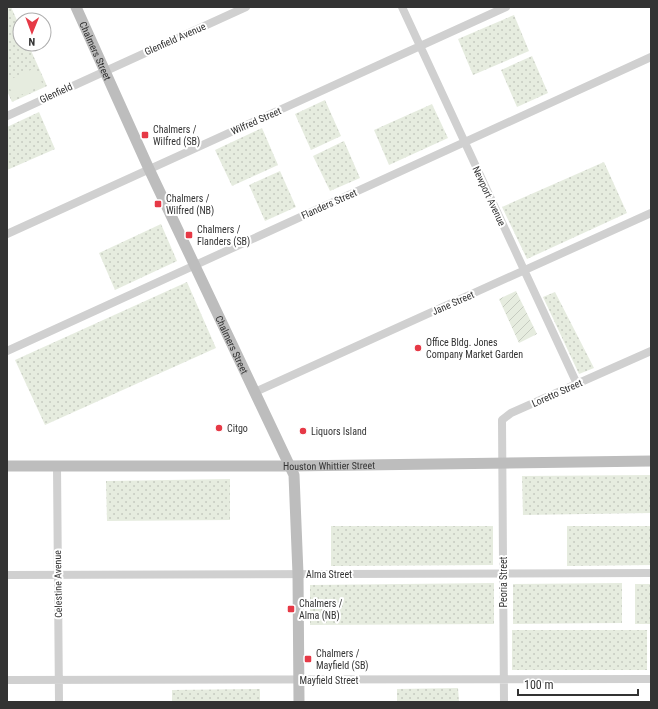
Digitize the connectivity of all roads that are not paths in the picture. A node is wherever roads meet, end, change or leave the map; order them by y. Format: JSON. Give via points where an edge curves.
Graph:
{"nodes":[{"id":1,"x":76,"y":7,"type":"edge"},
{"id":2,"x":246,"y":7,"type":"edge"},
{"id":3,"x":402,"y":7,"type":"edge"},
{"id":4,"x":506,"y":7,"type":"edge"},
{"id":5,"x":420,"y":46,"type":"junction"},
{"id":6,"x":651,"y":57,"type":"edge"},
{"id":7,"x":105,"y":71,"type":"junction"},
{"id":8,"x":8,"y":113,"type":"edge"},
{"id":9,"x":464,"y":142,"type":"junction"},
{"id":10,"x":149,"y":170,"type":"junction"},
{"id":11,"x":651,"y":213,"type":"edge"},
{"id":12,"x":7,"y":234,"type":"edge"},
{"id":13,"x":194,"y":265,"type":"junction"},
{"id":14,"x":524,"y":271,"type":"junction"},
{"id":15,"x":7,"y":351,"type":"edge"},
{"id":16,"x":651,"y":351,"type":"edge"},
{"id":17,"x":577,"y":384,"type":"junction"},
{"id":18,"x":255,"y":392,"type":"junction"},
{"id":19,"x":651,"y":461,"type":"edge"},
{"id":20,"x":502,"y":462,"type":"junction"},
{"id":21,"x":7,"y":466,"type":"edge"},
{"id":22,"x":57,"y":466,"type":"junction"},
{"id":23,"x":290,"y":466,"type":"junction"},
{"id":24,"x":503,"y":572,"type":"junction"},
{"id":25,"x":651,"y":573,"type":"edge"},
{"id":26,"x":7,"y":574,"type":"edge"},
{"id":27,"x":298,"y":574,"type":"junction"},
{"id":28,"x":57,"y":575,"type":"junction"},
{"id":29,"x":504,"y":678,"type":"junction"},
{"id":30,"x":651,"y":679,"type":"edge"},
{"id":31,"x":7,"y":680,"type":"edge"},
{"id":32,"x":58,"y":680,"type":"junction"},
{"id":33,"x":299,"y":680,"type":"junction"},
{"id":34,"x":59,"y":702,"type":"edge"},
{"id":35,"x":300,"y":702,"type":"edge"},
{"id":36,"x":504,"y":702,"type":"edge"}],
"edges":[{"from":1,"to":7,"type":"street","name":"Chalmers Street"},
{"from":2,"to":7,"type":"street","name":"Glenfield Avenue"},
{"from":3,"to":5,"type":"street","name":"Newport Avenue"},
{"from":4,"to":5,"type":"street","name":"Wilfred Street"},
{"from":5,"to":9,"type":"street","name":"Newport Avenue"},
{"from":5,"to":10,"type":"street","name":"Wilfred Street"},
{"from":6,"to":9,"type":"street","name":"Flanders Street"},
{"from":7,"to":8,"type":"street","name":"Glenfield"},
{"from":7,"to":10,"type":"street","name":"Chalmers Street"},
{"from":9,"to":13,"type":"street","name":"Flanders Street"},
{"from":9,"to":14,"type":"street","name":"Newport Avenue"},
{"from":10,"to":12,"type":"street","name":"Wilfred Street"},
{"from":10,"to":13,"type":"street","name":"Chalmers Street"},
{"from":11,"to":14,"type":"street","name":"Jane Street"},
{"from":13,"to":15,"type":"street","name":"Flanders Street"},
{"from":13,"to":18,"type":"street","name":"Chalmers Street"},
{"from":14,"to":17,"type":"street","name":"Newport Avenue"},
{"from":14,"to":18,"type":"street","name":"Jane Street"},
{"from":16,"to":17,"type":"street","name":"Loretto Street"},
{"from":17,"to":20,"type":"street","name":"Loretto Street","via":[[511,413],[502,420]]},
{"from":18,"to":23,"type":"street","name":"Chalmers Street"},
{"from":19,"to":20,"type":"street","name":"Houston Whittier Street"},
{"from":20,"to":23,"type":"street","name":"Houston Whittier Street"},
{"from":20,"to":24,"type":"street","name":"Peoria Street"},
{"from":21,"to":22,"type":"street","name":"Houston Whittier Street"},
{"from":22,"to":23,"type":"street","name":"Houston Whittier Street"},
{"from":22,"to":28,"type":"street","name":"Celestine Avenue"},
{"from":23,"to":27,"type":"street","name":"Chalmers Street","via":[[295,480]]},
{"from":24,"to":25,"type":"street","name":"Alma Street"},
{"from":24,"to":27,"type":"street","name":"Alma Street"},
{"from":24,"to":29,"type":"street","name":"Peoria Street"},
{"from":26,"to":28,"type":"street","name":"Alma Street"},
{"from":27,"to":28,"type":"street","name":"Alma Street"},
{"from":27,"to":33,"type":"street","name":"Chalmers Street"},
{"from":28,"to":32,"type":"street","name":"Celestine Avenue"},
{"from":29,"to":30,"type":"street","name":"Mayfield Street"},
{"from":29,"to":33,"type":"street","name":"Mayfield Street"},
{"from":29,"to":36,"type":"street","name":"Peoria Street"},
{"from":31,"to":32,"type":"street","name":"Mayfield Street"},
{"from":32,"to":33,"type":"street","name":"Mayfield Street"},
{"from":32,"to":34,"type":"street","name":"Celestine Avenue"},
{"from":33,"to":35,"type":"street","name":"Chalmers Street"}]}
